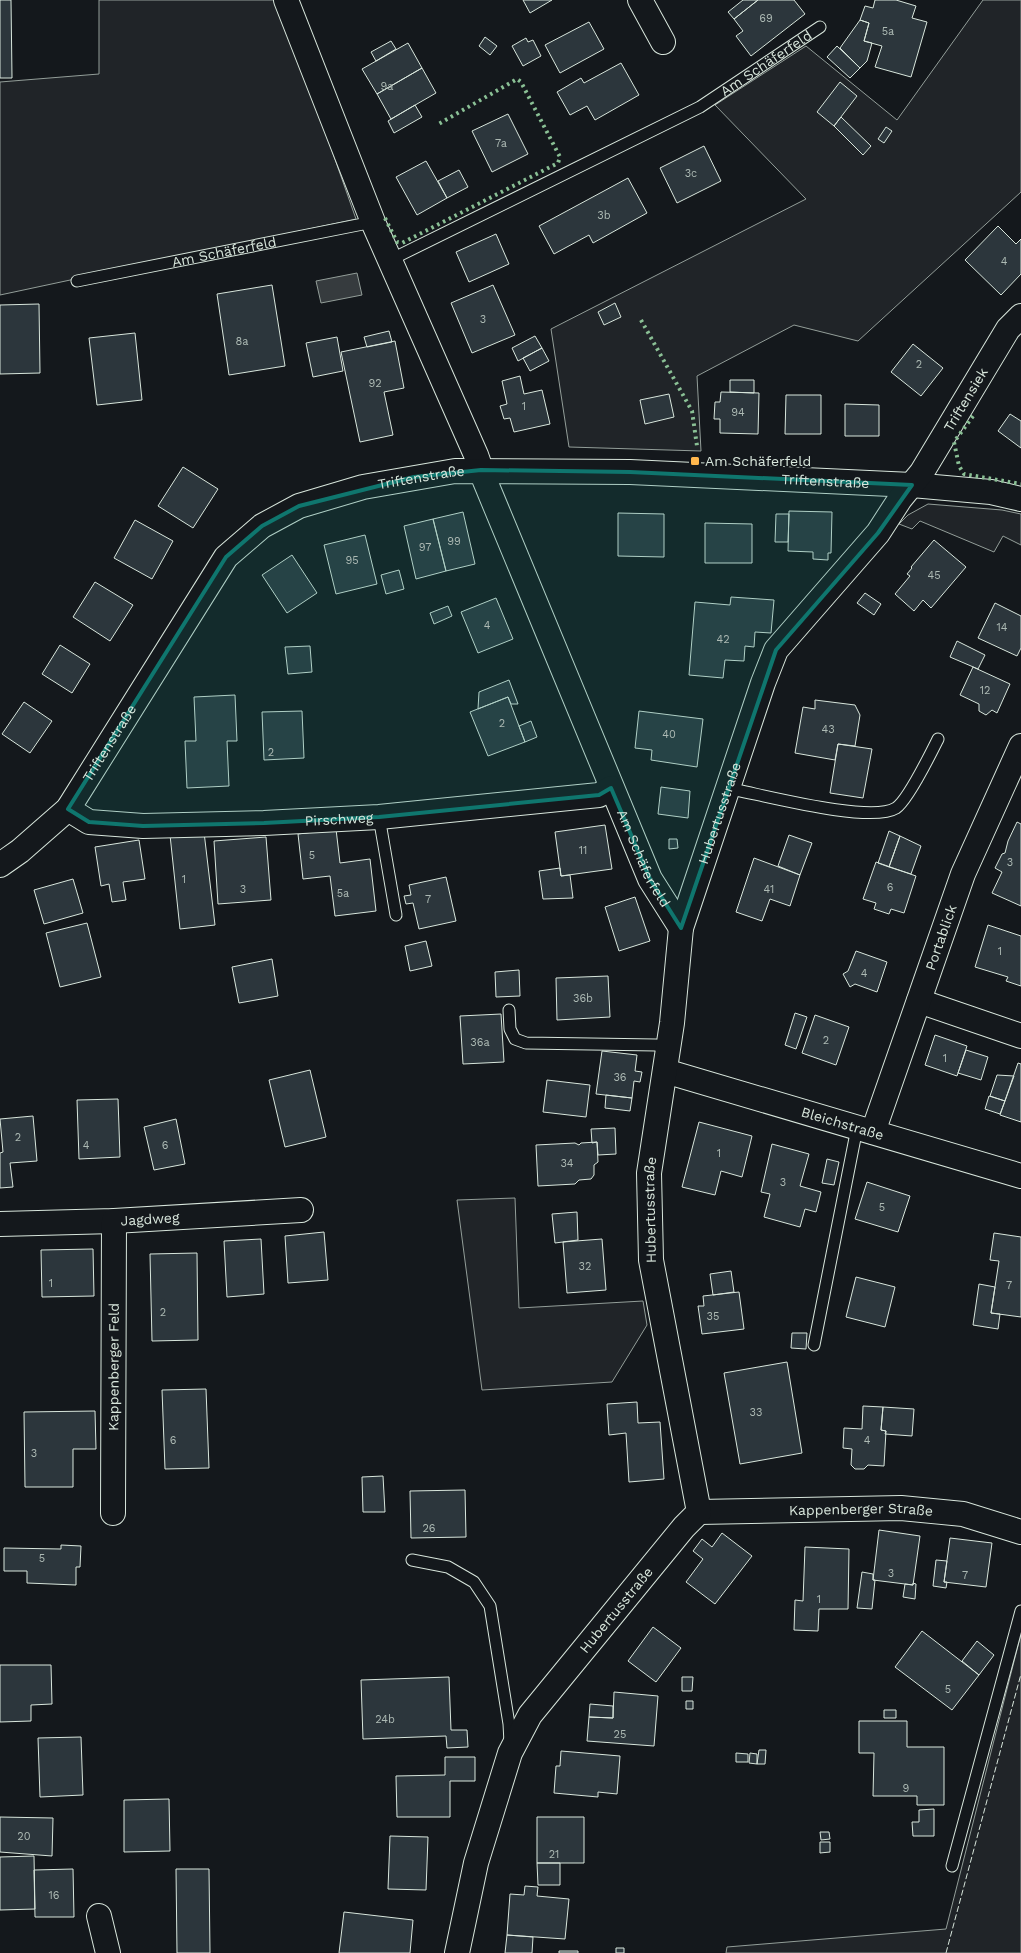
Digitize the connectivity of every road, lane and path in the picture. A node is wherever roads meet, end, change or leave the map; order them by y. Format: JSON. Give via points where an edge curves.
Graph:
{"nodes":[{"id":1,"x":286,"y":0,"type":"edge"},
{"id":2,"x":640,"y":0,"type":"edge"},
{"id":3,"x":820,"y":27,"type":"dead end"},
{"id":4,"x":663,"y":42,"type":"dead end"},
{"id":5,"x":373,"y":222,"type":"junction"},
{"id":6,"x":390,"y":260,"type":"junction"},
{"id":7,"x":77,"y":281,"type":"dead end"},
{"id":8,"x":1021,"y":316,"type":"edge"},
{"id":9,"x":481,"y":470,"type":"junction"},
{"id":10,"x":912,"y":485,"type":"junction"},
{"id":11,"x":1021,"y":499,"type":"edge"},
{"id":12,"x":938,"y":739,"type":"dead end"},
{"id":13,"x":1021,"y":746,"type":"edge"},
{"id":14,"x":611,"y":788,"type":"junction"},
{"id":15,"x":726,"y":788,"type":"junction"},
{"id":16,"x":68,"y":809,"type":"junction"},
{"id":17,"x":380,"y":818,"type":"junction"},
{"id":18,"x":0,"y":865,"type":"edge"},
{"id":19,"x":396,"y":915,"type":"dead end"},
{"id":20,"x":681,"y":928,"type":"junction"},
{"id":21,"x":919,"y":1001,"type":"junction"},
{"id":22,"x":509,"y":1010,"type":"dead end"},
{"id":23,"x":1021,"y":1036,"type":"edge"},
{"id":24,"x":666,"y":1060,"type":"junction"},
{"id":25,"x":865,"y":1130,"type":"junction"},
{"id":26,"x":1021,"y":1176,"type":"edge"},
{"id":27,"x":301,"y":1210,"type":"dead end"},
{"id":28,"x":114,"y":1221,"type":"junction"},
{"id":29,"x":0,"y":1224,"type":"edge"},
{"id":30,"x":814,"y":1345,"type":"dead end"},
{"id":31,"x":699,"y":1512,"type":"junction"},
{"id":32,"x":113,"y":1513,"type":"dead end"},
{"id":33,"x":1021,"y":1532,"type":"edge"},
{"id":34,"x":412,"y":1560,"type":"dead end"},
{"id":35,"x":1021,"y":1611,"type":"edge"},
{"id":36,"x":510,"y":1753,"type":"junction"},
{"id":37,"x":952,"y":1866,"type":"dead end"},
{"id":38,"x":99,"y":1916,"type":"dead end"},
{"id":39,"x":108,"y":1953,"type":"edge"},
{"id":40,"x":457,"y":1953,"type":"edge"}],
"edges":[{"from":1,"to":5,"type":"street","name":"Am Schäferfeld"},
{"from":2,"to":4,"type":"street"},
{"from":3,"to":6,"type":"lane","name":"Am Schäferfeld","via":[[700,107]]},
{"from":5,"to":6,"type":"street","name":"Am Schäferfeld"},
{"from":5,"to":7,"type":"lane","name":"Am Schäferfeld"},
{"from":6,"to":9,"type":"street","name":"Am Schäferfeld"},
{"from":8,"to":10,"type":"street","name":"Triftensiek","via":[[1008,329]]},
{"from":9,"to":10,"type":"street","name":"Triftenstraße","via":[[630,472]]},
{"from":9,"to":14,"type":"street","name":"Am Schäferfeld"},
{"from":9,"to":16,"type":"street","name":"Triftenstraße","via":[[414,477],[363,487],[300,506],[262,526],[226,557]]},
{"from":10,"to":11,"type":"street","name":"Triftenstraße","via":[[991,492]]},
{"from":10,"to":15,"type":"street","name":"Hubertusstraße","via":[[878,533],[776,650]]},
{"from":12,"to":15,"type":"lane","via":[[897,807],[877,814]]},
{"from":13,"to":21,"type":"street","name":"Portablick","via":[[963,874]]},
{"from":14,"to":17,"type":"street","name":"Pirschweg","via":[[599,794]]},
{"from":14,"to":20,"type":"street","name":"Am Schäferfeld","via":[[650,878]]},
{"from":15,"to":20,"type":"street","name":"Hubertusstraße"},
{"from":16,"to":17,"type":"street","name":"Pirschweg","via":[[89,822],[143,826]]},
{"from":16,"to":18,"type":"street","name":"Triftenstraße"},
{"from":17,"to":19,"type":"lane"},
{"from":20,"to":24,"type":"street","name":"Hubertusstraße"},
{"from":21,"to":23,"type":"street"},
{"from":21,"to":25,"type":"street","name":"Portablick"},
{"from":22,"to":24,"type":"lane","via":[[510,1029],[515,1039],[526,1043],[656,1045]]},
{"from":24,"to":25,"type":"street","name":"Bleichstraße"},
{"from":24,"to":31,"type":"street","name":"Hubertusstraße","via":[[649,1173],[651,1260]]},
{"from":25,"to":26,"type":"street","name":"Bleichstraße"},
{"from":25,"to":30,"type":"lane"},
{"from":27,"to":28,"type":"street","name":"Jagdweg"},
{"from":28,"to":29,"type":"street","name":"Jagdweg"},
{"from":28,"to":32,"type":"street","name":"Kappenberger Feld"},
{"from":31,"to":33,"type":"street","name":"Kappenberger Straße","via":[[901,1508],[963,1514]]},
{"from":31,"to":36,"type":"street","name":"Hubertusstraße","via":[[530,1715]]},
{"from":34,"to":36,"type":"lane","via":[[448,1567],[474,1582],[490,1606],[509,1724]]},
{"from":35,"to":37,"type":"lane"},
{"from":36,"to":40,"type":"street","name":"Hubertusstraße","via":[[476,1863]]},
{"from":38,"to":39,"type":"street"}]}
